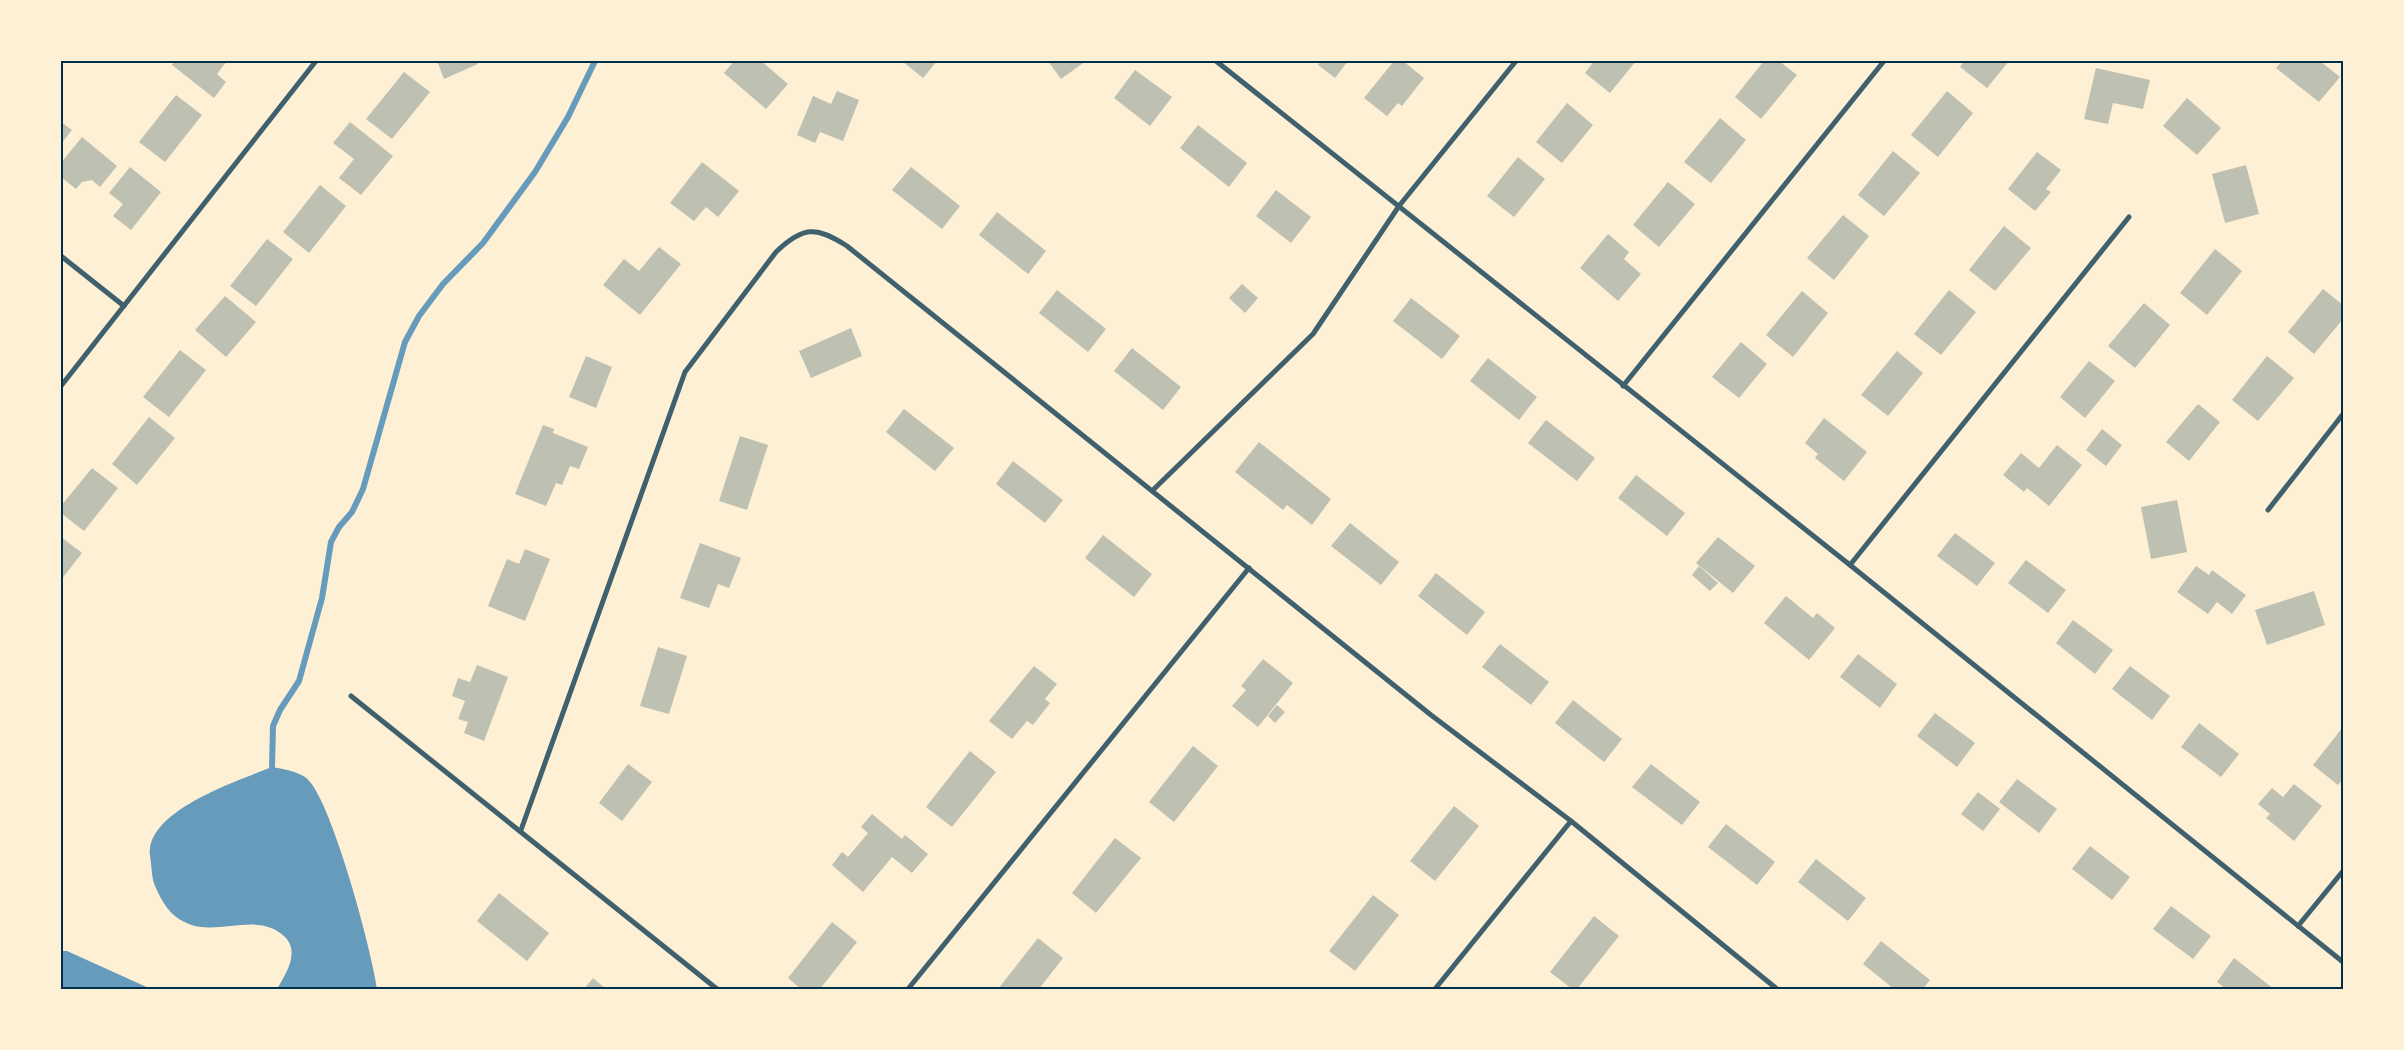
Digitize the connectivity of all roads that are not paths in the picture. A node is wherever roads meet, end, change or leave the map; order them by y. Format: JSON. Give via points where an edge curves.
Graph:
{"nodes":[{"id":1,"x":316,"y":61,"type":"edge"},
{"id":2,"x":1216,"y":61,"type":"edge"},
{"id":3,"x":1516,"y":61,"type":"edge"},
{"id":4,"x":1884,"y":61,"type":"edge"},
{"id":5,"x":1399,"y":206,"type":"junction"},
{"id":6,"x":2129,"y":217,"type":"dead end"},
{"id":7,"x":61,"y":256,"type":"edge"},
{"id":8,"x":124,"y":306,"type":"junction"},
{"id":9,"x":61,"y":386,"type":"edge"},
{"id":10,"x":1623,"y":386,"type":"junction"},
{"id":11,"x":2343,"y":414,"type":"edge"},
{"id":12,"x":1153,"y":490,"type":"junction"},
{"id":13,"x":2268,"y":510,"type":"dead end"},
{"id":14,"x":1850,"y":565,"type":"junction"},
{"id":15,"x":1249,"y":568,"type":"junction"},
{"id":16,"x":351,"y":696,"type":"dead end"},
{"id":17,"x":1571,"y":821,"type":"junction"},
{"id":18,"x":521,"y":830,"type":"junction"},
{"id":19,"x":2343,"y":870,"type":"edge"},
{"id":20,"x":2298,"y":926,"type":"junction"},
{"id":21,"x":2343,"y":962,"type":"edge"},
{"id":22,"x":717,"y":989,"type":"edge"},
{"id":23,"x":908,"y":989,"type":"edge"},
{"id":24,"x":1435,"y":989,"type":"edge"},
{"id":25,"x":1777,"y":989,"type":"edge"}],
"edges":[{"from":1,"to":8,"type":"street"},
{"from":2,"to":5,"type":"street"},
{"from":3,"to":5,"type":"street"},
{"from":4,"to":10,"type":"street"},
{"from":5,"to":10,"type":"street"},
{"from":5,"to":12,"type":"street","via":[[1313,334]]},
{"from":6,"to":14,"type":"street"},
{"from":7,"to":8,"type":"street"},
{"from":8,"to":9,"type":"street"},
{"from":10,"to":14,"type":"street"},
{"from":11,"to":13,"type":"street"},
{"from":12,"to":15,"type":"street"},
{"from":12,"to":18,"type":"street","via":[[847,246],[830,235],[803,231],[776,252],[685,372]]},
{"from":14,"to":20,"type":"street"},
{"from":15,"to":17,"type":"street","via":[[1431,715]]},
{"from":15,"to":23,"type":"street"},
{"from":16,"to":18,"type":"street"},
{"from":17,"to":24,"type":"street"},
{"from":17,"to":25,"type":"street"},
{"from":18,"to":22,"type":"street"},
{"from":19,"to":20,"type":"street"},
{"from":20,"to":21,"type":"street"}]}
